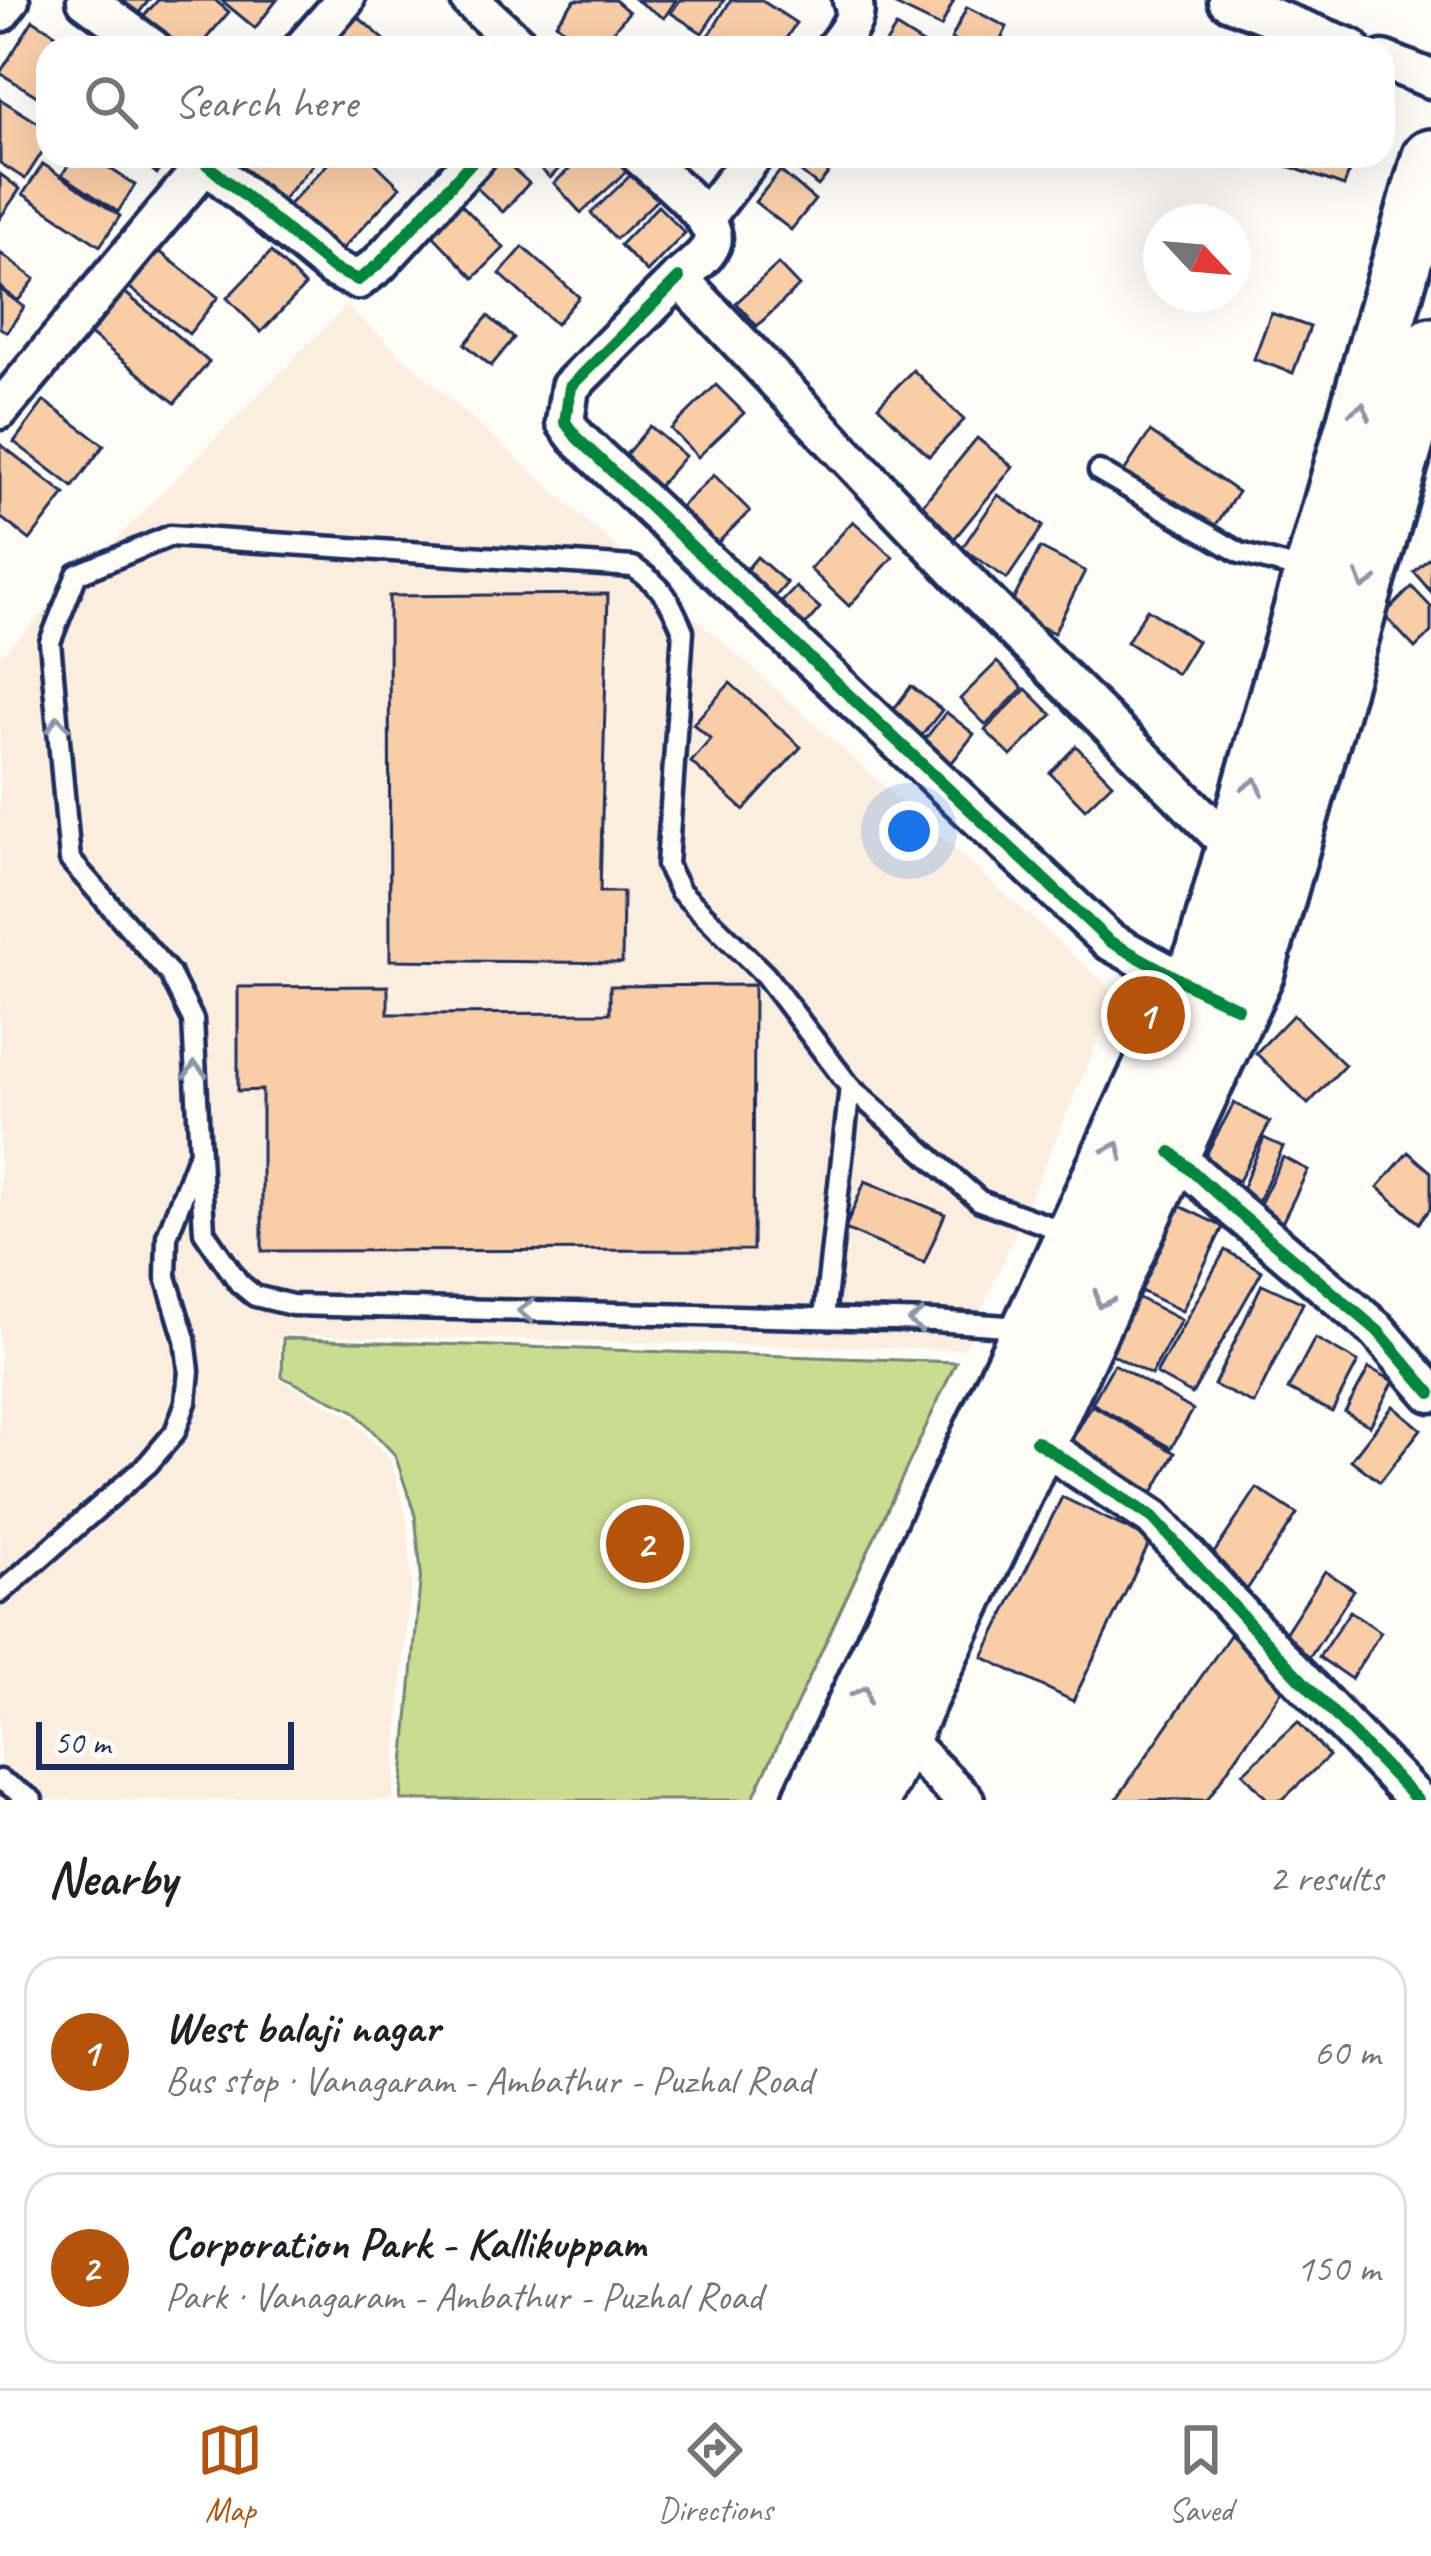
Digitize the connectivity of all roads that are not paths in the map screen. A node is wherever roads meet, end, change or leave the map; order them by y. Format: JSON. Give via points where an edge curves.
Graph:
{"nodes":[{"id":1,"x":10,"y":0,"type":"edge"},
{"id":2,"x":86,"y":0,"type":"edge"},
{"id":3,"x":345,"y":0,"type":"edge"},
{"id":4,"x":470,"y":0,"type":"edge"},
{"id":5,"x":852,"y":0,"type":"edge"},
{"id":6,"x":1227,"y":0,"type":"edge"},
{"id":7,"x":0,"y":13,"type":"edge"},
{"id":8,"x":136,"y":36,"type":"edge"},
{"id":9,"x":314,"y":36,"type":"edge"},
{"id":10,"x":509,"y":36,"type":"edge"},
{"id":11,"x":844,"y":36,"type":"edge"},
{"id":12,"x":1320,"y":36,"type":"edge"},
{"id":13,"x":1395,"y":65,"type":"edge"},
{"id":14,"x":1431,"y":79,"type":"edge"},
{"id":15,"x":1431,"y":158,"type":"edge"},
{"id":16,"x":201,"y":168,"type":"edge"},
{"id":17,"x":217,"y":168,"type":"edge"},
{"id":18,"x":466,"y":168,"type":"edge"},
{"id":19,"x":653,"y":168,"type":"edge"},
{"id":20,"x":744,"y":168,"type":"edge"},
{"id":21,"x":706,"y":217,"type":"junction"},
{"id":22,"x":679,"y":278,"type":"junction"},
{"id":23,"x":1420,"y":342,"type":"edge"},
{"id":24,"x":0,"y":410,"type":"edge"},
{"id":25,"x":1099,"y":471,"type":"dead end"},
{"id":26,"x":1315,"y":573,"type":"junction"},
{"id":27,"x":1235,"y":850,"type":"junction"},
{"id":28,"x":1214,"y":997,"type":"junction"},
{"id":29,"x":850,"y":1087,"type":"junction"},
{"id":30,"x":200,"y":1150,"type":"junction"},
{"id":31,"x":1171,"y":1152,"type":"junction"},
{"id":32,"x":1076,"y":1235,"type":"junction"},
{"id":33,"x":824,"y":1318,"type":"junction"},
{"id":34,"x":1033,"y":1327,"type":"junction"},
{"id":35,"x":1431,"y":1393,"type":"edge"},
{"id":36,"x":1036,"y":1441,"type":"junction"},
{"id":37,"x":0,"y":1593,"type":"edge"},
{"id":38,"x":900,"y":1736,"type":"junction"},
{"id":39,"x":0,"y":1780,"type":"edge"},
{"id":40,"x":32,"y":1800,"type":"edge"},
{"id":41,"x":813,"y":1800,"type":"edge"},
{"id":42,"x":870,"y":1800,"type":"edge"},
{"id":43,"x":965,"y":1800,"type":"edge"},
{"id":44,"x":1418,"y":1800,"type":"edge"}],
"edges":[{"from":1,"to":7,"type":"street"},
{"from":2,"to":8,"type":"street"},
{"from":3,"to":9,"type":"street"},
{"from":4,"to":10,"type":"street"},
{"from":5,"to":11,"type":"street"},
{"from":6,"to":12,"type":"street"},
{"from":13,"to":14,"type":"street"},
{"from":15,"to":23,"type":"main road"},
{"from":16,"to":24,"type":"street"},
{"from":17,"to":18,"type":"street","via":[[332,268],[358,280]]},
{"from":19,"to":21,"type":"street"},
{"from":20,"to":21,"type":"street"},
{"from":21,"to":22,"type":"street","via":[[715,234],[711,248]]},
{"from":22,"to":27,"type":"street"},
{"from":22,"to":28,"type":"street","via":[[570,387],[565,422],[1109,941]]},
{"from":26,"to":23,"type":"main road","one_way":true},
{"from":23,"to":28,"type":"main road","one_way":true,"via":[[1255,971]]},
{"from":25,"to":26,"type":"lane","via":[[1240,553]]},
{"from":27,"to":26,"type":"main road","one_way":true},
{"from":27,"to":28,"type":"main road","via":[[1206,952]]},
{"from":28,"to":31,"type":"main road"},
{"from":32,"to":28,"type":"main road","one_way":true},
{"from":30,"to":29,"type":"lane","one_way":true,"via":[[193,1020],[170,974],[70,860],[50,641],[77,574],[170,536],[632,567],[658,584],[682,631],[667,865],[680,891],[765,975]]},
{"from":29,"to":32,"type":"lane","via":[[980,1201]]},
{"from":29,"to":33,"type":"lane"},
{"from":33,"to":30,"type":"lane","one_way":true,"via":[[292,1305],[255,1296],[204,1232]]},
{"from":30,"to":37,"type":"lane","via":[[167,1236],[166,1277],[188,1371],[175,1432]]},
{"from":31,"to":35,"type":"street","via":[[1378,1331]]},
{"from":31,"to":36,"type":"main road","one_way":true},
{"from":32,"to":34,"type":"main road"},
{"from":34,"to":33,"type":"lane","one_way":true},
{"from":41,"to":34,"type":"main road","one_way":true},
{"from":36,"to":38,"type":"main road"},
{"from":36,"to":44,"type":"street","via":[[1153,1518]]},
{"from":38,"to":42,"type":"main road"},
{"from":38,"to":43,"type":"street"},
{"from":39,"to":40,"type":"lane"}]}
